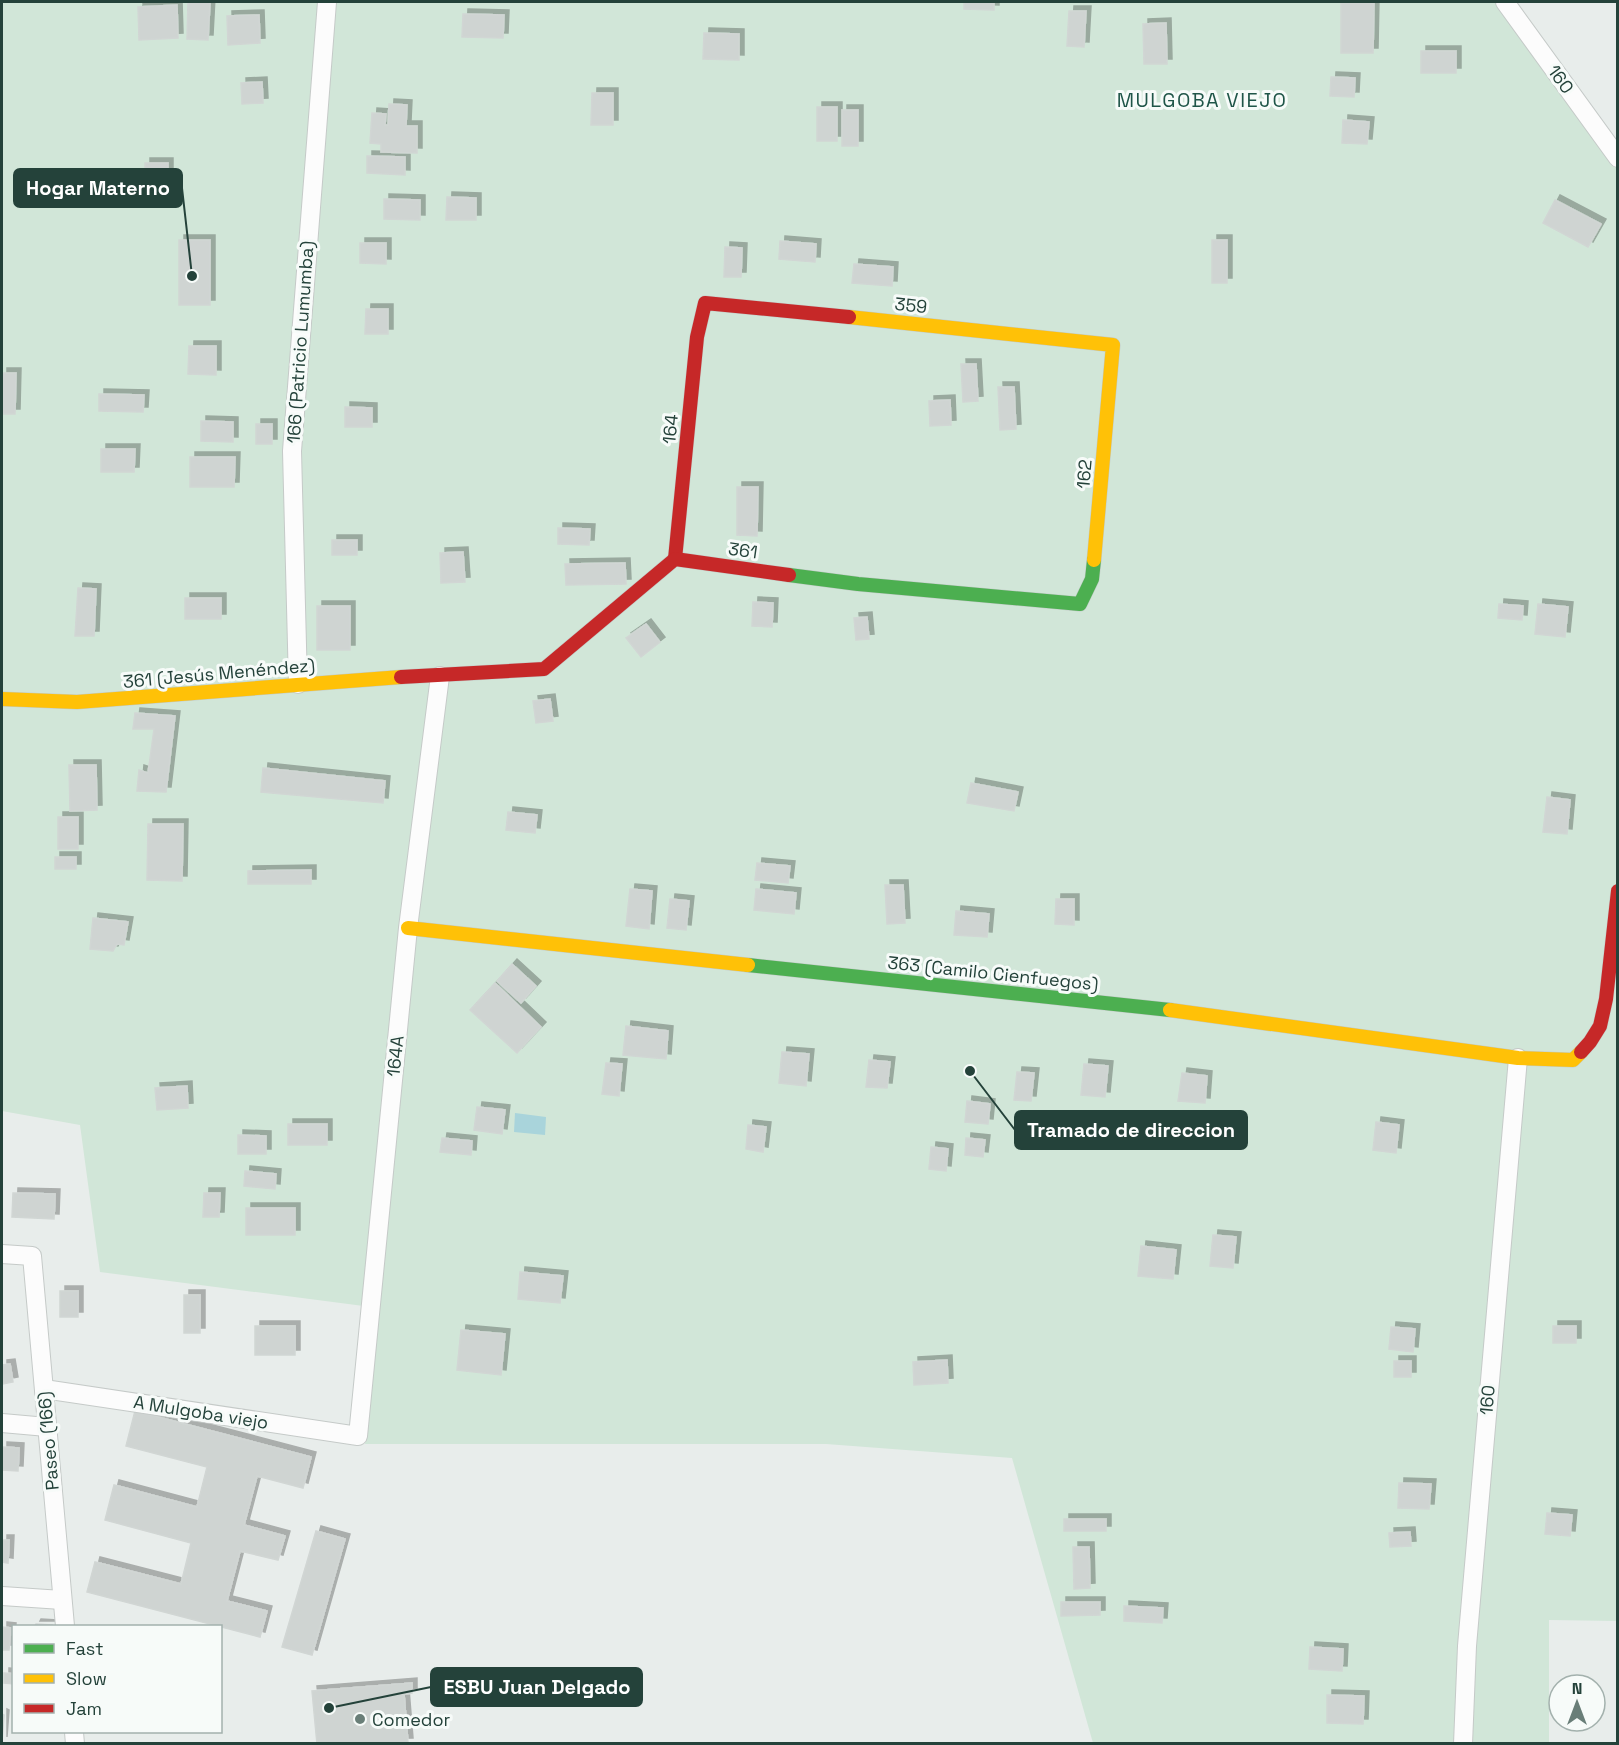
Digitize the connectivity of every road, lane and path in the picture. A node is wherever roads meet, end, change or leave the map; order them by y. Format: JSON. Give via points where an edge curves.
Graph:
{"nodes":[{"id":1,"x":327,"y":2,"type":"edge"},
{"id":2,"x":1507,"y":2,"type":"edge"},
{"id":3,"x":1617,"y":158,"type":"edge"},
{"id":4,"x":705,"y":303,"type":"joint"},
{"id":5,"x":1113,"y":345,"type":"joint"},
{"id":6,"x":675,"y":559,"type":"junction"},
{"id":7,"x":1080,"y":604,"type":"joint"},
{"id":8,"x":440,"y":676,"type":"junction"},
{"id":9,"x":298,"y":684,"type":"junction"},
{"id":10,"x":2,"y":699,"type":"edge"},
{"id":11,"x":1617,"y":891,"type":"edge"},
{"id":12,"x":408,"y":928,"type":"junction"},
{"id":13,"x":1518,"y":1058,"type":"junction"},
{"id":14,"x":2,"y":1254,"type":"edge"},
{"id":15,"x":44,"y":1389,"type":"junction"},
{"id":16,"x":2,"y":1424,"type":"edge"},
{"id":17,"x":47,"y":1427,"type":"junction"},
{"id":18,"x":358,"y":1436,"type":"joint"},
{"id":19,"x":2,"y":1596,"type":"edge"},
{"id":20,"x":62,"y":1600,"type":"junction"},
{"id":21,"x":65,"y":1625,"type":"edge"},
{"id":22,"x":1463,"y":1743,"type":"edge"}],
"edges":[{"from":1,"to":9,"type":"street","name":"166 (Patricio Lumumba)","via":[[292,451]]},
{"from":2,"to":3,"type":"street","name":"160"},
{"from":4,"to":5,"type":"street","name":"359"},
{"from":4,"to":6,"type":"street","name":"164"},
{"from":5,"to":7,"type":"street","name":"162","via":[[1092,579]]},
{"from":6,"to":7,"type":"street","name":"361","via":[[858,584]]},
{"from":6,"to":8,"type":"street","via":[[544,669]]},
{"from":8,"to":9,"type":"street","name":"361 (Jesús Menéndez)"},
{"from":8,"to":12,"type":"street","name":"164A"},
{"from":9,"to":10,"type":"street","name":"361 (Jesús Menéndez)","via":[[77,702]]},
{"from":11,"to":13,"type":"street","name":"363 (Camilo Cienfuegos)","via":[[1600,1026],[1573,1060]]},
{"from":12,"to":13,"type":"street","name":"363 (Camilo Cienfuegos)","via":[[1221,1016]]},
{"from":12,"to":18,"type":"street","name":"164A"},
{"from":13,"to":22,"type":"street","name":"160","via":[[1467,1646]]},
{"from":14,"to":15,"type":"street","name":"Paseo (166)","via":[[32,1256]]},
{"from":15,"to":17,"type":"street","name":"Paseo (166)"},
{"from":15,"to":18,"type":"street","name":"A Mulgoba viejo"},
{"from":16,"to":17,"type":"street"},
{"from":17,"to":20,"type":"street","name":"Paseo (166)"},
{"from":19,"to":20,"type":"street"},
{"from":20,"to":21,"type":"street","name":"Paseo (166)"}]}
